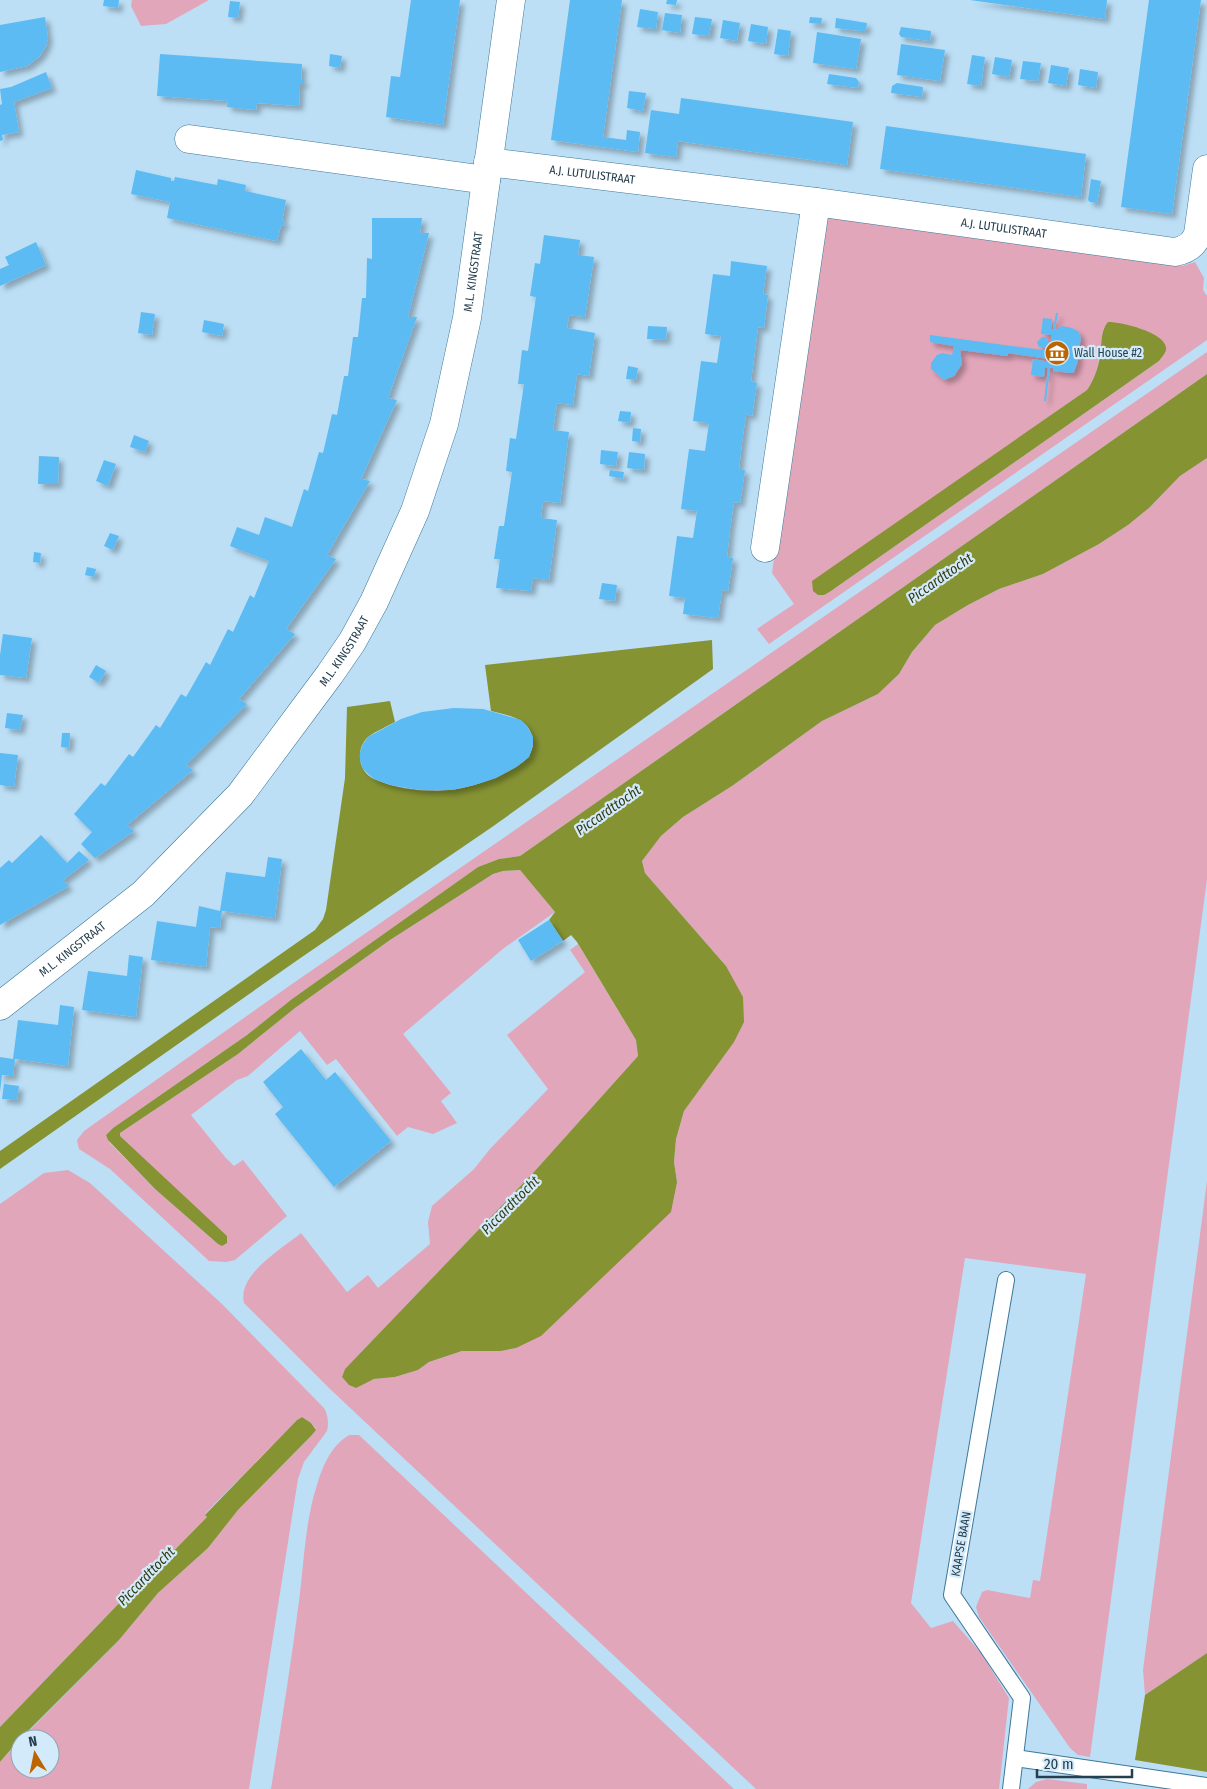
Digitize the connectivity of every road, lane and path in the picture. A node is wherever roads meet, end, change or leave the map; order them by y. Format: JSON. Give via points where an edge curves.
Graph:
{"nodes":[{"id":1,"x":511,"y":0,"type":"edge"},
{"id":2,"x":189,"y":139,"type":"dead end"},
{"id":3,"x":1207,"y":169,"type":"edge"},
{"id":4,"x":487,"y":171,"type":"junction"},
{"id":5,"x":816,"y":202,"type":"junction"},
{"id":6,"x":765,"y":548,"type":"dead end"},
{"id":7,"x":0,"y":1006,"type":"edge"},
{"id":8,"x":1006,"y":1280,"type":"dead end"},
{"id":9,"x":1015,"y":1758,"type":"junction"},
{"id":10,"x":1207,"y":1786,"type":"edge"},
{"id":11,"x":1011,"y":1789,"type":"edge"}],
"edges":[{"from":1,"to":4,"type":"street","name":"M.L. KINGSTRAAT"},
{"from":2,"to":4,"type":"street"},
{"from":3,"to":5,"type":"street","name":"A.J. LUTULISTRAAT","via":[[1198,234],[1190,246],[1174,252]]},
{"from":4,"to":5,"type":"street","name":"A.J. LUTULISTRAAT"},
{"from":4,"to":7,"type":"street","name":"M.L. KINGSTRAAT","via":[[467,318],[444,424],[415,511],[352,642],[240,795],[143,894]]},
{"from":5,"to":6,"type":"street"},
{"from":8,"to":9,"type":"lane","name":"KAAPSE BAAN","via":[[952,1594],[1022,1698]]},
{"from":9,"to":10,"type":"lane"},
{"from":9,"to":11,"type":"lane","name":"KAAPSE BAAN"}]}
